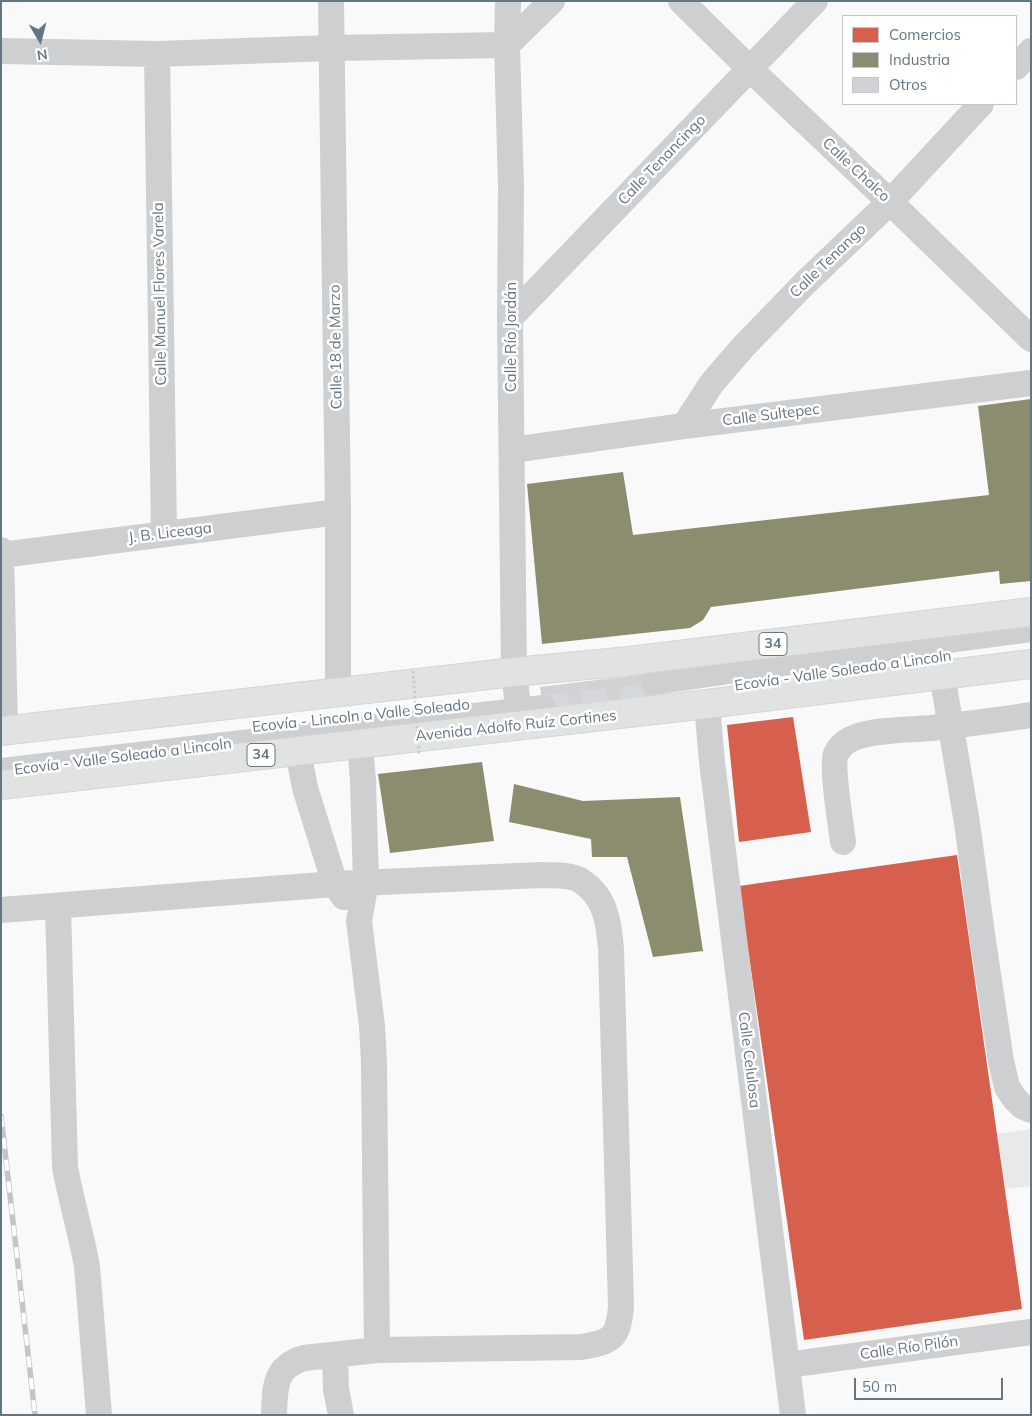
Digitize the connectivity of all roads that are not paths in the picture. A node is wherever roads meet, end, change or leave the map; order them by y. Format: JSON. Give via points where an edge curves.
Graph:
{"nodes":[{"id":1,"x":331,"y":1,"type":"edge"},
{"id":2,"x":508,"y":1,"type":"edge"},
{"id":3,"x":552,"y":1,"type":"edge"},
{"id":4,"x":681,"y":1,"type":"edge"},
{"id":5,"x":815,"y":1,"type":"edge"},
{"id":6,"x":507,"y":45,"type":"junction"},
{"id":7,"x":332,"y":48,"type":"junction"},
{"id":8,"x":1031,"y":51,"type":"edge"},
{"id":9,"x":1,"y":52,"type":"edge"},
{"id":10,"x":157,"y":54,"type":"junction"},
{"id":11,"x":1017,"y":66,"type":"edge"},
{"id":12,"x":750,"y":69,"type":"junction"},
{"id":13,"x":980,"y":105,"type":"edge"},
{"id":14,"x":890,"y":202,"type":"junction"},
{"id":15,"x":510,"y":318,"type":"junction"},
{"id":16,"x":1031,"y":339,"type":"edge"},
{"id":17,"x":1031,"y":383,"type":"edge"},
{"id":18,"x":684,"y":426,"type":"junction"},
{"id":19,"x":512,"y":450,"type":"junction"},
{"id":20,"x":338,"y":512,"type":"junction"},
{"id":21,"x":164,"y":534,"type":"junction"},
{"id":22,"x":1,"y":550,"type":"edge"},
{"id":23,"x":1,"y":555,"type":"edge"},
{"id":24,"x":1031,"y":612,"type":"edge"},
{"id":25,"x":1031,"y":630,"type":"edge"},
{"id":26,"x":1031,"y":647,"type":"edge"},
{"id":27,"x":1031,"y":664,"type":"edge"},
{"id":28,"x":942,"y":674,"type":"junction"},
{"id":29,"x":338,"y":693,"type":"junction"},
{"id":30,"x":526,"y":702,"type":"junction"},
{"id":31,"x":707,"y":704,"type":"junction"},
{"id":32,"x":1031,"y":715,"type":"edge"},
{"id":33,"x":950,"y":726,"type":"junction"},
{"id":34,"x":2,"y":739,"type":"edge"},
{"id":35,"x":360,"y":744,"type":"junction"},
{"id":36,"x":298,"y":750,"type":"junction"},
{"id":37,"x":1,"y":771,"type":"edge"},
{"id":38,"x":1,"y":784,"type":"edge"},
{"id":39,"x":843,"y":842,"type":"dead end"},
{"id":40,"x":366,"y":882,"type":"junction"},
{"id":41,"x":335,"y":884,"type":"junction"},
{"id":42,"x":58,"y":906,"type":"junction"},
{"id":43,"x":1,"y":910,"type":"edge"},
{"id":44,"x":359,"y":921,"type":"junction"},
{"id":45,"x":1031,"y":1110,"type":"edge"},
{"id":46,"x":1031,"y":1332,"type":"edge"},
{"id":47,"x":377,"y":1350,"type":"junction"},
{"id":48,"x":335,"y":1355,"type":"junction"},
{"id":49,"x":787,"y":1365,"type":"junction"},
{"id":50,"x":99,"y":1415,"type":"edge"},
{"id":51,"x":274,"y":1415,"type":"edge"},
{"id":52,"x":341,"y":1415,"type":"edge"},
{"id":53,"x":794,"y":1415,"type":"edge"}],
"edges":[{"from":1,"to":7,"type":"street","name":"Calle 18 de Marzo"},
{"from":2,"to":6,"type":"street","name":"Calle Río Jordán"},
{"from":3,"to":6,"type":"street"},
{"from":4,"to":12,"type":"street","name":"Calle Chalco"},
{"from":5,"to":12,"type":"street","name":"Calle Tenancingo"},
{"from":6,"to":7,"type":"street"},
{"from":6,"to":15,"type":"street","name":"Calle Río Jordán"},
{"from":7,"to":10,"type":"street"},
{"from":7,"to":20,"type":"street","name":"Calle 18 de Marzo"},
{"from":8,"to":11,"type":"street"},
{"from":9,"to":10,"type":"street"},
{"from":10,"to":21,"type":"street","name":"Calle Manuel Flores Varela"},
{"from":12,"to":14,"type":"street","name":"Calle Chalco"},
{"from":12,"to":15,"type":"street","name":"Calle Tenancingo"},
{"from":13,"to":14,"type":"street","name":"Calle Tenango"},
{"from":14,"to":16,"type":"street","name":"Calle Chalco"},
{"from":14,"to":18,"type":"street","name":"Calle Tenango","via":[[743,346],[712,382]]},
{"from":15,"to":19,"type":"street","name":"Calle Río Jordán"},
{"from":17,"to":18,"type":"street","name":"Calle Sultepec"},
{"from":18,"to":19,"type":"street","name":"Calle Sultepec"},
{"from":19,"to":30,"type":"street","name":"Calle Río Jordán"},
{"from":20,"to":21,"type":"street","name":"J. B. Liceaga"},
{"from":20,"to":29,"type":"street","name":"Calle 18 de Marzo"},
{"from":21,"to":23,"type":"street","name":"J. B. Liceaga"},
{"from":22,"to":23,"type":"street"},
{"from":23,"to":34,"type":"street"},
{"from":24,"to":30,"type":"main road","name":"Avenida Adolfo Ruíz Cortines","number":"34","via":[[639,660]]},
{"from":25,"to":26,"type":"street","name":"Ecovía - Valle Soleado a Lincoln","via":[[655,689]]},
{"from":27,"to":28,"type":"main road","name":"Avenida Adolfo Ruíz Cortines","number":"34"},
{"from":28,"to":31,"type":"main road","name":"Avenida Adolfo Ruíz Cortines","number":"34"},
{"from":28,"to":33,"type":"street"},
{"from":29,"to":30,"type":"main road","name":"Avenida Adolfo Ruíz Cortines","number":"34"},
{"from":29,"to":34,"type":"main road","name":"Avenida Adolfo Ruíz Cortines","number":"34"},
{"from":30,"to":31,"type":"main road","name":"Avenida Adolfo Ruíz Cortines","number":"34"},
{"from":30,"to":34,"type":"street","name":"Ecovía - Lincoln a Valle Soleado"},
{"from":30,"to":35,"type":"main road","name":"Avenida Adolfo Ruíz Cortines","number":"34"},
{"from":30,"to":37,"type":"street","name":"Ecovía - Valle Soleado a Lincoln"},
{"from":31,"to":49,"type":"street","name":"Calle Celulosa"},
{"from":32,"to":33,"type":"street"},
{"from":33,"to":39,"type":"street","via":[[873,733],[846,741],[835,756]]},
{"from":33,"to":45,"type":"street","via":[[1001,1061],[1007,1088],[1014,1100]]},
{"from":35,"to":36,"type":"main road","name":"Avenida Adolfo Ruíz Cortines","number":"34"},
{"from":35,"to":40,"type":"street"},
{"from":36,"to":38,"type":"main road","name":"Avenida Adolfo Ruíz Cortines","number":"34"},
{"from":36,"to":41,"type":"street","via":[[305,788]]},
{"from":40,"to":41,"type":"street"},
{"from":40,"to":44,"type":"street"},
{"from":40,"to":47,"type":"street","via":[[564,876],[580,880],[602,905],[611,949],[621,1307],[615,1334],[594,1345]]},
{"from":41,"to":42,"type":"street"},
{"from":41,"to":44,"type":"street"},
{"from":42,"to":43,"type":"street"},
{"from":42,"to":50,"type":"street","via":[[65,1167],[87,1266]]},
{"from":44,"to":47,"type":"street","via":[[374,1062]]},
{"from":46,"to":49,"type":"street","name":"Calle Río Pilón"},
{"from":47,"to":48,"type":"street"},
{"from":48,"to":51,"type":"street","via":[[304,1358],[284,1368],[277,1382]]},
{"from":48,"to":52,"type":"street"},
{"from":49,"to":53,"type":"street","name":"Calle Celulosa"}]}
